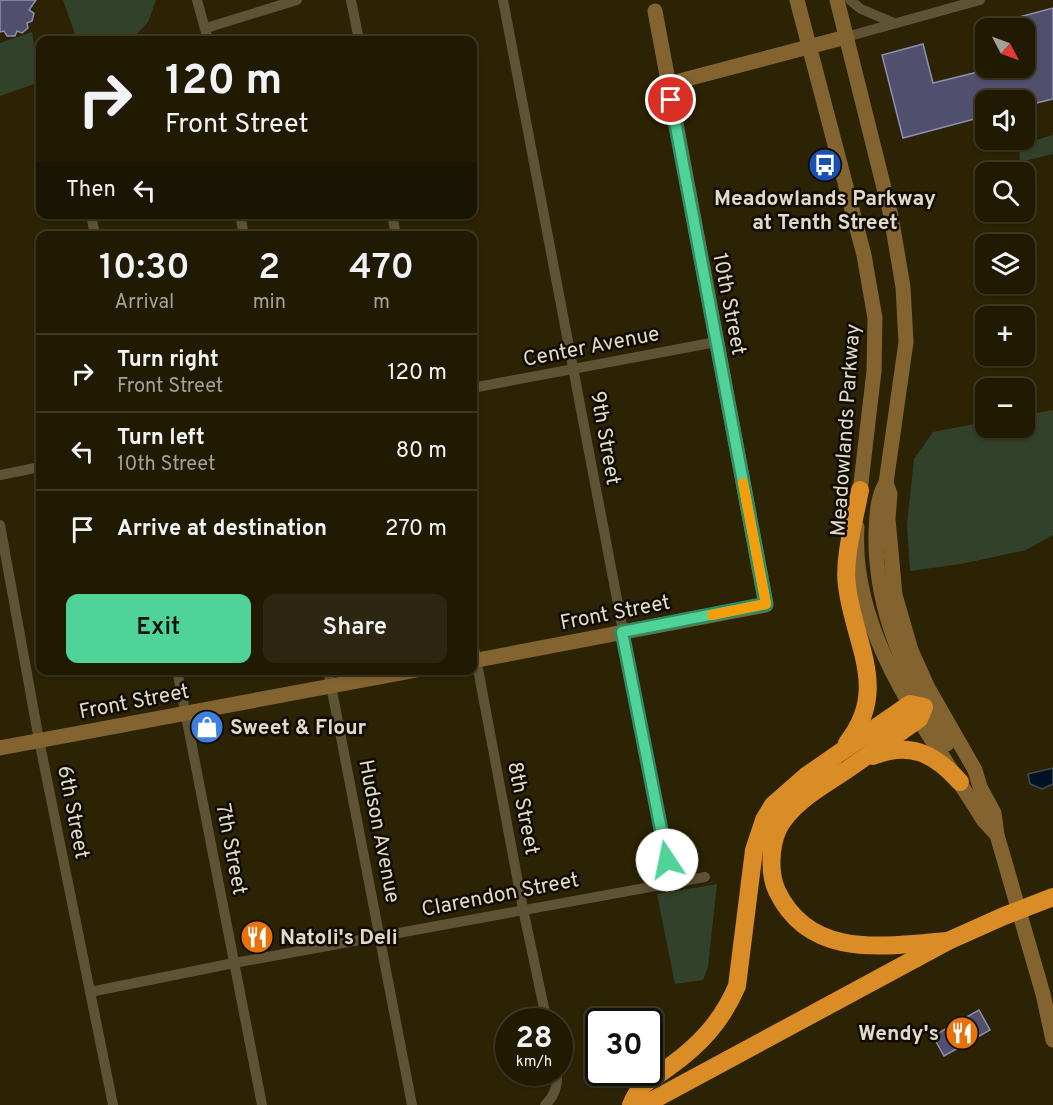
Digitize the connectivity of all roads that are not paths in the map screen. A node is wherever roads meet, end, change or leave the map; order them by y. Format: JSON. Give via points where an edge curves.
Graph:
{"nodes":[{"id":1,"x":197,"y":0,"type":"edge"},
{"id":2,"x":297,"y":0,"type":"edge"},
{"id":3,"x":351,"y":0,"type":"edge"},
{"id":4,"x":503,"y":0,"type":"edge"},
{"id":5,"x":797,"y":0,"type":"edge"},
{"id":6,"x":837,"y":0,"type":"edge"},
{"id":7,"x":850,"y":0,"type":"edge"},
{"id":8,"x":980,"y":0,"type":"edge"},
{"id":9,"x":655,"y":11,"type":"dead end"},
{"id":10,"x":895,"y":24,"type":"junction"},
{"id":11,"x":206,"y":28,"type":"junction"},
{"id":12,"x":207,"y":36,"type":"edge"},
{"id":13,"x":358,"y":36,"type":"edge"},
{"id":14,"x":846,"y":37,"type":"junction"},
{"id":15,"x":809,"y":46,"type":"junction"},
{"id":16,"x":668,"y":84,"type":"junction"},
{"id":17,"x":716,"y":342,"type":"junction"},
{"id":18,"x":573,"y":369,"type":"junction"},
{"id":19,"x":477,"y":387,"type":"edge"},
{"id":20,"x":36,"y":468,"type":"edge"},
{"id":21,"x":0,"y":475,"type":"edge"},
{"id":22,"x":886,"y":483,"type":"junction"},
{"id":23,"x":860,"y":490,"type":"junction"},
{"id":24,"x":0,"y":525,"type":"edge"},
{"id":25,"x":766,"y":604,"type":"joint"},
{"id":26,"x":622,"y":632,"type":"junction"},
{"id":27,"x":477,"y":661,"type":"edge"},
{"id":28,"x":477,"y":671,"type":"edge"},
{"id":29,"x":178,"y":675,"type":"edge"},
{"id":30,"x":363,"y":675,"type":"edge"},
{"id":31,"x":330,"y":678,"type":"edge"},
{"id":32,"x":917,"y":710,"type":"junction"},
{"id":33,"x":185,"y":713,"type":"junction"},
{"id":34,"x":39,"y":740,"type":"junction"},
{"id":35,"x":0,"y":748,"type":"edge"},
{"id":36,"x":838,"y":754,"type":"junction"},
{"id":37,"x":853,"y":766,"type":"junction"},
{"id":38,"x":960,"y":782,"type":"junction"},
{"id":39,"x":980,"y":787,"type":"junction"},
{"id":40,"x":997,"y":835,"type":"junction"},
{"id":41,"x":705,"y":877,"type":"dead end"},
{"id":42,"x":671,"y":883,"type":"junction"},
{"id":43,"x":1053,"y":897,"type":"edge"},
{"id":44,"x":523,"y":909,"type":"junction"},
{"id":45,"x":381,"y":937,"type":"junction"},
{"id":46,"x":954,"y":938,"type":"junction"},
{"id":47,"x":234,"y":963,"type":"junction"},
{"id":48,"x":90,"y":992,"type":"junction"},
{"id":49,"x":544,"y":1008,"type":"edge"},
{"id":50,"x":1053,"y":1040,"type":"edge"},
{"id":51,"x":556,"y":1086,"type":"edge"},
{"id":52,"x":547,"y":1103,"type":"edge"},
{"id":53,"x":112,"y":1105,"type":"edge"},
{"id":54,"x":262,"y":1105,"type":"edge"},
{"id":55,"x":412,"y":1105,"type":"edge"},
{"id":56,"x":631,"y":1105,"type":"edge"},
{"id":57,"x":644,"y":1105,"type":"edge"}],
"edges":[{"from":1,"to":11,"type":"street"},
{"from":2,"to":11,"type":"street"},
{"from":3,"to":13,"type":"street"},
{"from":4,"to":18,"type":"street","name":"9th Street"},
{"from":5,"to":15,"type":"main road","name":"Meadowlands Parkway"},
{"from":6,"to":14,"type":"main road","name":"Meadowlands Parkway"},
{"from":7,"to":10,"type":"street"},
{"from":8,"to":10,"type":"street"},
{"from":9,"to":16,"type":"main road","name":"10th Street"},
{"from":10,"to":14,"type":"street"},
{"from":11,"to":12,"type":"street"},
{"from":14,"to":15,"type":"main road"},
{"from":14,"to":22,"type":"main road","name":"Meadowlands Parkway","via":[[891,216],[903,287],[906,342]]},
{"from":15,"to":16,"type":"main road"},
{"from":15,"to":23,"type":"main road","name":"Meadowlands Parkway","via":[[864,255],[875,318],[874,371]]},
{"from":16,"to":17,"type":"main road","name":"10th Street"},
{"from":17,"to":18,"type":"street","name":"Center Avenue"},
{"from":17,"to":25,"type":"main road","name":"10th Street"},
{"from":18,"to":19,"type":"street","name":"Center Avenue"},
{"from":18,"to":26,"type":"street","name":"9th Street"},
{"from":20,"to":21,"type":"street"},
{"from":22,"to":32,"type":"main road","via":[[880,492],[876,548],[882,597]]},
{"from":22,"to":39,"type":"main road","name":"Meadowlands Parkway","via":[[890,494],[890,563],[908,642],[928,688],[975,770]]},
{"from":23,"to":32,"type":"main road","name":"Meadowlands Parkway","via":[[860,577],[887,663]]},
{"from":23,"to":36,"type":"highway","via":[[846,584],[867,668],[869,696],[859,724]]},
{"from":24,"to":34,"type":"street","name":"6th Street"},
{"from":25,"to":26,"type":"main road","name":"Front Street"},
{"from":26,"to":27,"type":"main road","name":"Front Street"},
{"from":26,"to":42,"type":"street","name":"9th Street"},
{"from":28,"to":44,"type":"street","name":"8th Street"},
{"from":29,"to":33,"type":"street","name":"7th Street"},
{"from":30,"to":31,"type":"main road","name":"Front Street"},
{"from":31,"to":33,"type":"main road","name":"Front Street"},
{"from":31,"to":45,"type":"street","name":"Hudson Avenue"},
{"from":32,"to":36,"type":"highway"},
{"from":32,"to":37,"type":"highway"},
{"from":32,"to":38,"type":"main road","name":"Meadowlands Parkway"},
{"from":32,"to":39,"type":"main road"},
{"from":33,"to":34,"type":"main road","name":"Front Street"},
{"from":33,"to":47,"type":"street","name":"7th Street"},
{"from":34,"to":35,"type":"main road","name":"Front Street"},
{"from":34,"to":48,"type":"street","name":"6th Street"},
{"from":36,"to":56,"type":"highway","via":[[788,790],[761,826],[754,850],[737,986],[727,1010],[691,1050],[640,1086]]},
{"from":37,"to":38,"type":"highway","via":[[876,754],[909,750],[935,758]]},
{"from":37,"to":46,"type":"highway","via":[[806,799],[778,829],[771,854],[773,884],[784,906],[820,937],[844,943],[898,945]]},
{"from":38,"to":40,"type":"main road","name":"Meadowlands Parkway"},
{"from":39,"to":40,"type":"main road","name":"Meadowlands Parkway","via":[[994,813]]},
{"from":40,"to":50,"type":"main road","name":"Meadowlands Parkway"},
{"from":41,"to":42,"type":"street","name":"Clarendon Street"},
{"from":42,"to":44,"type":"street","name":"Clarendon Street"},
{"from":43,"to":46,"type":"highway"},
{"from":44,"to":45,"type":"street","name":"Clarendon Street"},
{"from":44,"to":49,"type":"street","name":"8th Street"},
{"from":45,"to":47,"type":"street","name":"Clarendon Street"},
{"from":45,"to":55,"type":"street","name":"Hudson Avenue"},
{"from":46,"to":57,"type":"highway"},
{"from":47,"to":48,"type":"street","name":"Clarendon Street"},
{"from":47,"to":54,"type":"street","name":"7th Street"},
{"from":48,"to":53,"type":"street","name":"6th Street"},
{"from":51,"to":52,"type":"street"}]}
